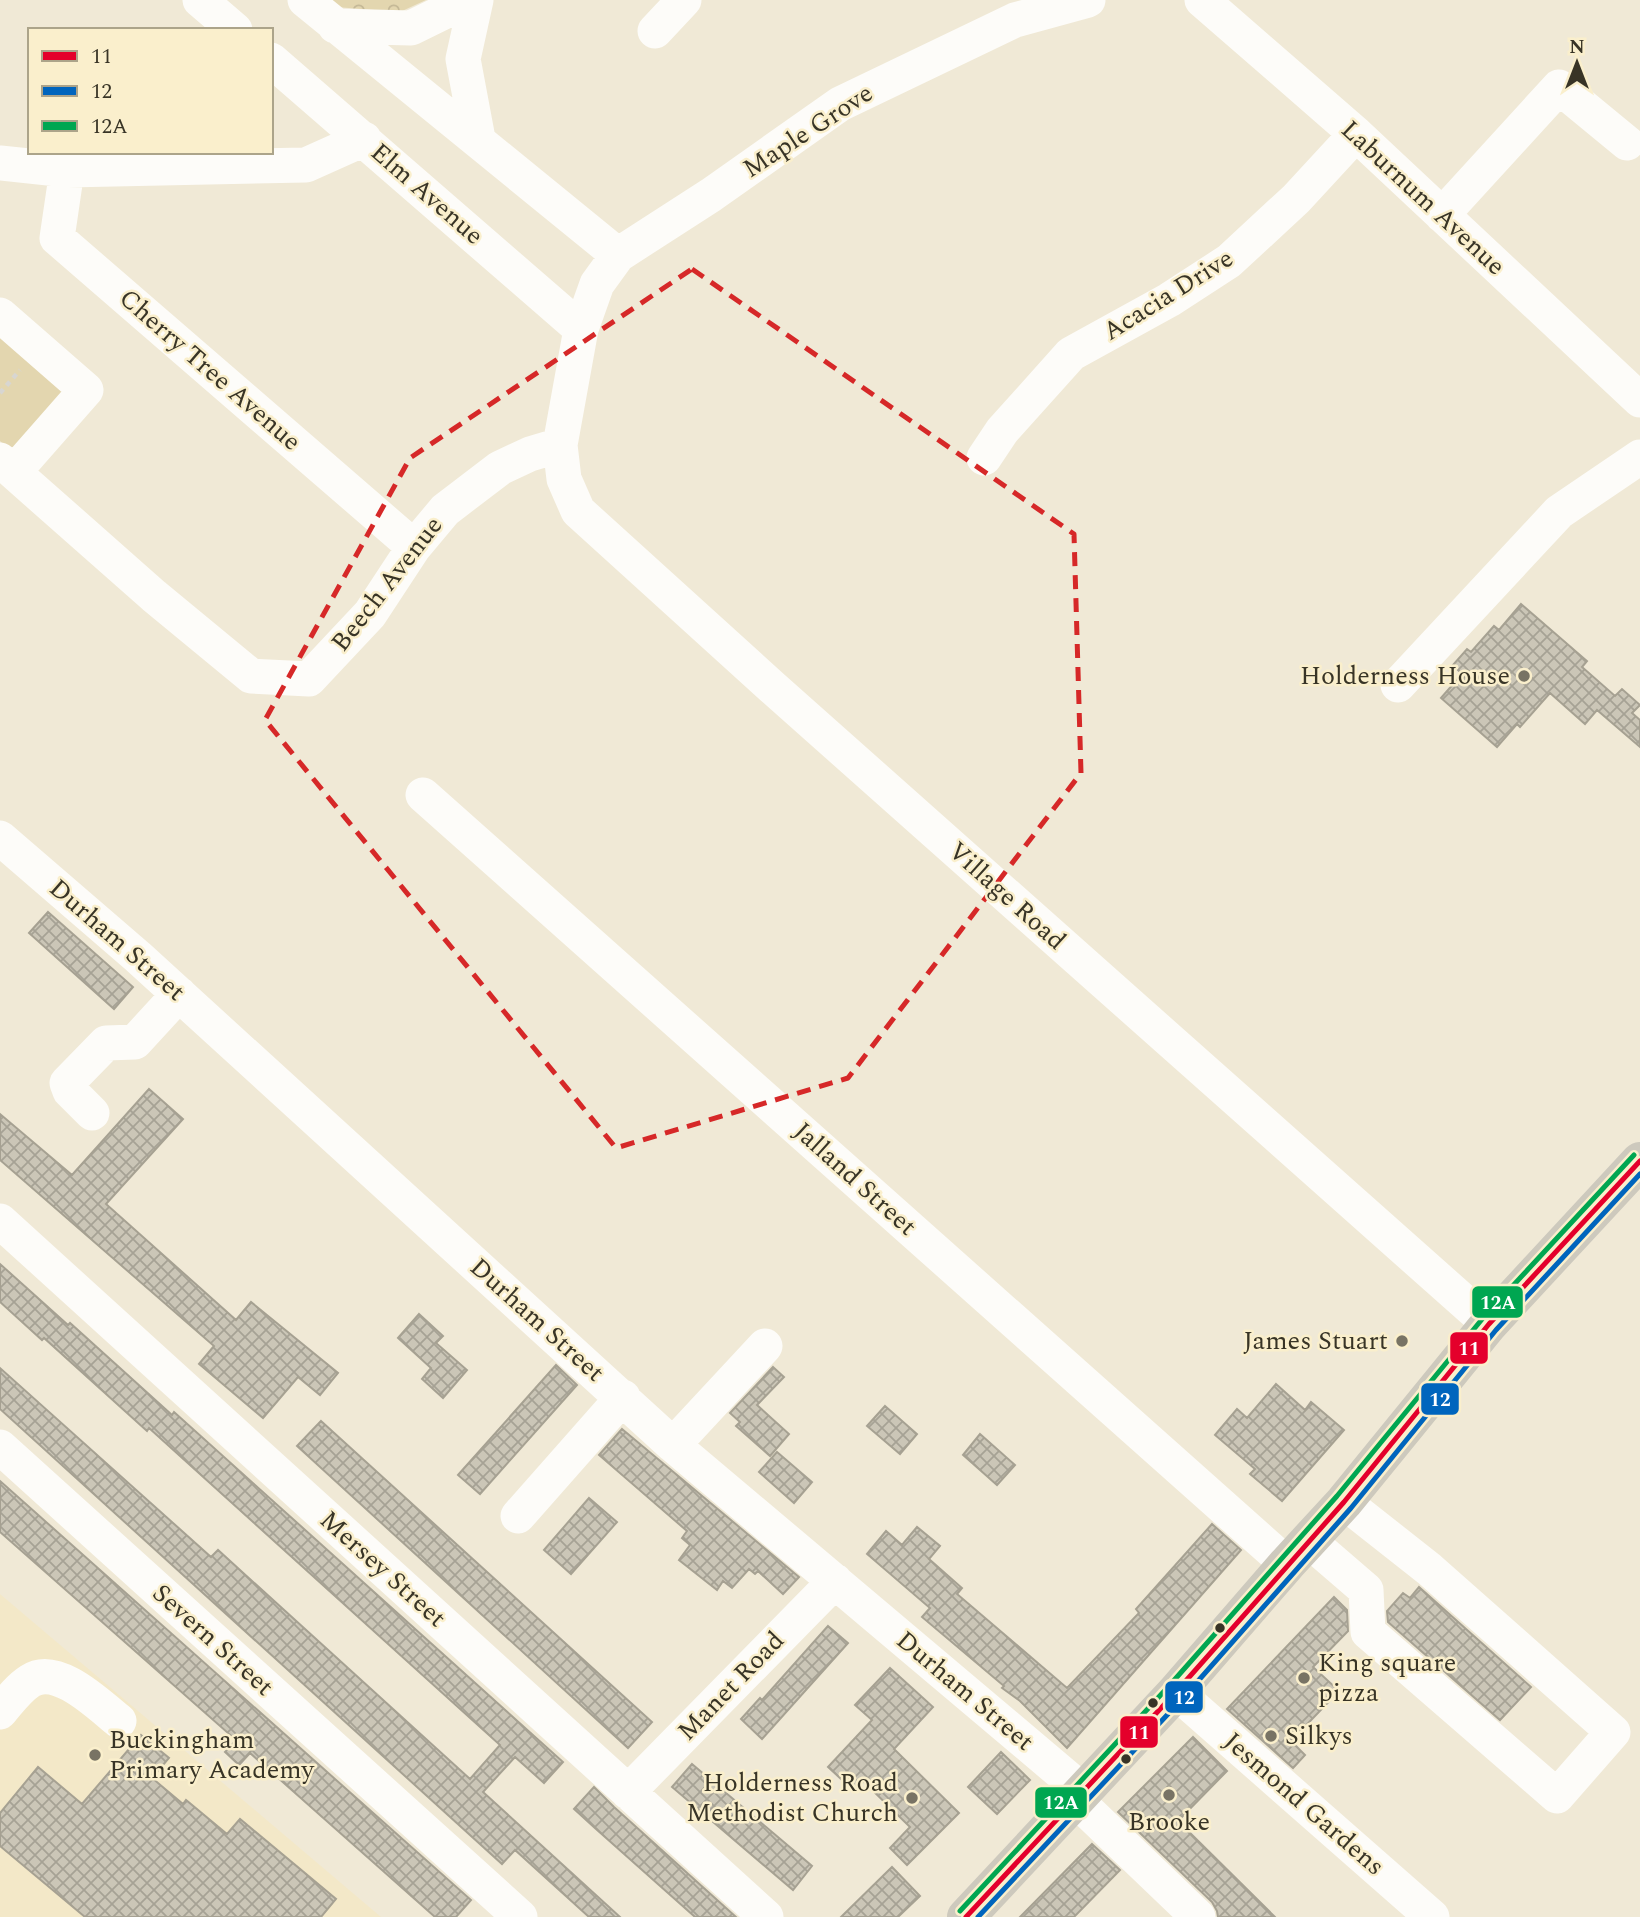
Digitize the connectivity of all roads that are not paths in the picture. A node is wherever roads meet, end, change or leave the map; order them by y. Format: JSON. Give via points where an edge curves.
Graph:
{"nodes":[{"id":1,"x":200,"y":0,"type":"edge"},
{"id":2,"x":305,"y":0,"type":"edge"},
{"id":3,"x":468,"y":0,"type":"edge"},
{"id":4,"x":476,"y":0,"type":"edge"},
{"id":5,"x":684,"y":0,"type":"edge"},
{"id":6,"x":1088,"y":0,"type":"edge"},
{"id":7,"x":1202,"y":0,"type":"edge"},
{"id":8,"x":335,"y":26,"type":"junction"},
{"id":9,"x":233,"y":28,"type":"edge"},
{"id":10,"x":655,"y":31,"type":"dead end"},
{"id":11,"x":273,"y":62,"type":"edge"},
{"id":12,"x":1356,"y":134,"type":"junction"},
{"id":13,"x":364,"y":139,"type":"junction"},
{"id":14,"x":478,"y":139,"type":"junction"},
{"id":15,"x":1627,"y":143,"type":"dead end"},
{"id":16,"x":0,"y":163,"type":"edge"},
{"id":17,"x":67,"y":170,"type":"junction"},
{"id":18,"x":1442,"y":215,"type":"junction"},
{"id":19,"x":618,"y":255,"type":"junction"},
{"id":20,"x":0,"y":315,"type":"edge"},
{"id":21,"x":581,"y":329,"type":"junction"},
{"id":22,"x":1640,"y":400,"type":"edge"},
{"id":23,"x":560,"y":445,"type":"junction"},
{"id":24,"x":1640,"y":457,"type":"edge"},
{"id":25,"x":985,"y":458,"type":"dead end"},
{"id":26,"x":7,"y":466,"type":"edge"},
{"id":27,"x":414,"y":547,"type":"junction"},
{"id":28,"x":1398,"y":685,"type":"dead end"},
{"id":29,"x":423,"y":794,"type":"dead end"},
{"id":30,"x":0,"y":838,"type":"edge"},
{"id":31,"x":179,"y":994,"type":"junction"},
{"id":32,"x":92,"y":1113,"type":"dead end"},
{"id":33,"x":1640,"y":1161,"type":"edge"},
{"id":34,"x":0,"y":1221,"type":"edge"},
{"id":35,"x":1489,"y":1324,"type":"junction"},
{"id":36,"x":765,"y":1346,"type":"dead end"},
{"id":37,"x":622,"y":1397,"type":"junction"},
{"id":38,"x":673,"y":1445,"type":"junction"},
{"id":39,"x":0,"y":1447,"type":"edge"},
{"id":40,"x":1345,"y":1502,"type":"junction"},
{"id":41,"x":519,"y":1516,"type":"dead end"},
{"id":42,"x":1297,"y":1552,"type":"junction"},
{"id":43,"x":835,"y":1581,"type":"junction"},
{"id":44,"x":1176,"y":1692,"type":"junction"},
{"id":45,"x":0,"y":1712,"type":"edge"},
{"id":46,"x":119,"y":1721,"type":"dead end"},
{"id":47,"x":628,"y":1792,"type":"junction"},
{"id":48,"x":1079,"y":1796,"type":"junction"},
{"id":49,"x":520,"y":1917,"type":"edge"},
{"id":50,"x":766,"y":1917,"type":"edge"},
{"id":51,"x":966,"y":1917,"type":"edge"},
{"id":52,"x":1198,"y":1917,"type":"edge"},
{"id":53,"x":1432,"y":1917,"type":"edge"}],
"edges":[{"from":1,"to":9,"type":"street"},
{"from":2,"to":8,"type":"street"},
{"from":3,"to":8,"type":"street","via":[[411,28]]},
{"from":4,"to":14,"type":"street","via":[[463,59]]},
{"from":5,"to":10,"type":"street"},
{"from":6,"to":19,"type":"street","name":"Maple Grove","via":[[1015,20],[840,104]]},
{"from":7,"to":12,"type":"street","name":"Laburnum Avenue"},
{"from":8,"to":14,"type":"street"},
{"from":11,"to":13,"type":"street","name":"Elm Avenue"},
{"from":12,"to":18,"type":"street","name":"Laburnum Avenue"},
{"from":12,"to":25,"type":"street","name":"Acacia Drive","via":[[1296,199],[1229,261],[1071,354],[1002,430]]},
{"from":13,"to":17,"type":"street","via":[[306,165]]},
{"from":13,"to":21,"type":"street","name":"Elm Avenue"},
{"from":14,"to":19,"type":"street"},
{"from":15,"to":18,"type":"street","via":[[1559,87]]},
{"from":16,"to":17,"type":"street"},
{"from":17,"to":27,"type":"street","name":"Cherry Tree Avenue","via":[[57,237]]},
{"from":18,"to":22,"type":"street","name":"Laburnum Avenue"},
{"from":19,"to":21,"type":"street","via":[[597,284]]},
{"from":20,"to":26,"type":"street","via":[[86,390]]},
{"from":21,"to":23,"type":"street"},
{"from":23,"to":27,"type":"street","name":"Beech Avenue","via":[[500,468],[445,510]]},
{"from":23,"to":35,"type":"street","name":"Village Road","via":[[564,479],[578,511]]},
{"from":24,"to":28,"type":"street","via":[[1559,512]]},
{"from":26,"to":27,"type":"street","name":"Beech Avenue","via":[[251,676],[309,679],[370,614]]},
{"from":29,"to":42,"type":"street","name":"Jalland Street"},
{"from":30,"to":31,"type":"street","name":"Durham Street"},
{"from":31,"to":32,"type":"street","via":[[135,1042],[106,1043],[67,1083]]},
{"from":31,"to":37,"type":"street","name":"Durham Street"},
{"from":33,"to":35,"type":"highway"},
{"from":34,"to":47,"type":"street","name":"Mersey Street"},
{"from":35,"to":40,"type":"highway"},
{"from":36,"to":38,"type":"street"},
{"from":37,"to":38,"type":"street","name":"Durham Street"},
{"from":37,"to":41,"type":"street"},
{"from":38,"to":43,"type":"street","name":"Durham Street"},
{"from":39,"to":49,"type":"street","name":"Severn Street"},
{"from":40,"to":42,"type":"highway"},
{"from":40,"to":42,"type":"street","name":"Jalland Street","via":[[1429,1569],[1613,1732],[1556,1796],[1368,1632],[1366,1591]]},
{"from":42,"to":44,"type":"highway"},
{"from":43,"to":47,"type":"street","name":"Manet Road"},
{"from":43,"to":48,"type":"street","name":"Durham Street"},
{"from":44,"to":48,"type":"highway"},
{"from":44,"to":53,"type":"street","name":"Jesmond Gardens"},
{"from":45,"to":46,"type":"street","via":[[33,1679],[50,1677],[68,1682]]},
{"from":47,"to":50,"type":"street","name":"Mersey Street"},
{"from":48,"to":51,"type":"highway"},
{"from":48,"to":52,"type":"street","name":"Durham Street"}]}
